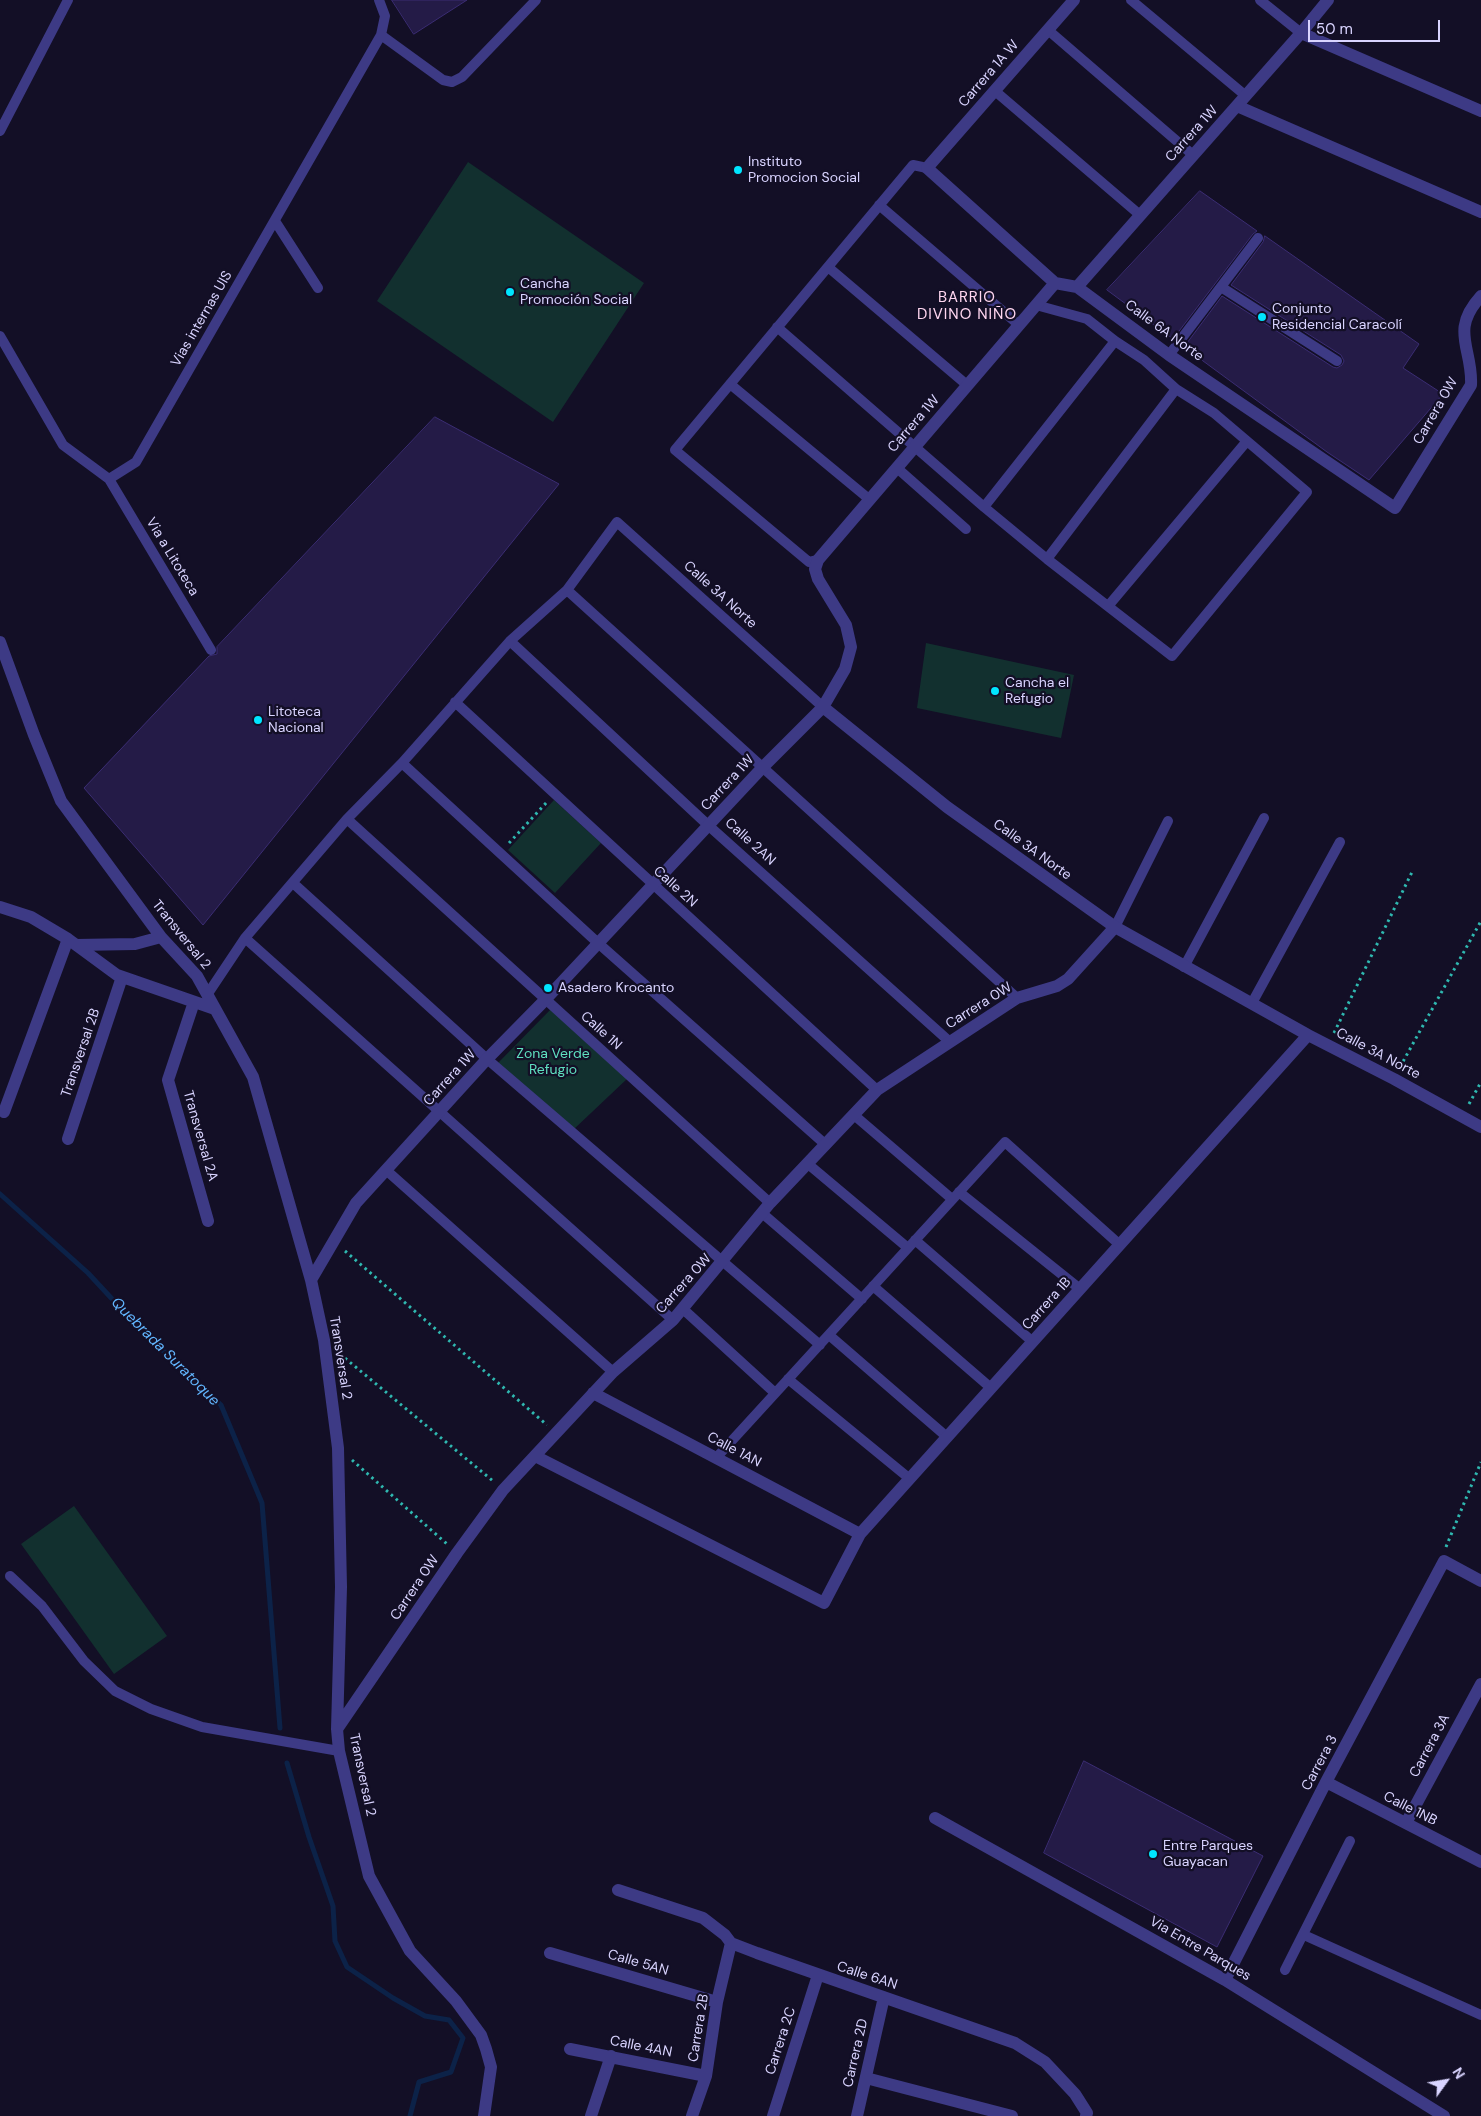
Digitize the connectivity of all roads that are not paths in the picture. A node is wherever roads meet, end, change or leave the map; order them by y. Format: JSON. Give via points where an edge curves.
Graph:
{"nodes":[{"id":1,"x":68,"y":0,"type":"edge"},
{"id":2,"x":379,"y":0,"type":"edge"},
{"id":3,"x":536,"y":0,"type":"edge"},
{"id":4,"x":1074,"y":0,"type":"edge"},
{"id":5,"x":1131,"y":0,"type":"edge"},
{"id":6,"x":1260,"y":0,"type":"edge"},
{"id":7,"x":1328,"y":0,"type":"edge"},
{"id":8,"x":1048,"y":30,"type":"junction"},
{"id":9,"x":1301,"y":33,"type":"junction"},
{"id":10,"x":381,"y":35,"type":"junction"},
{"id":11,"x":995,"y":90,"type":"junction"},
{"id":12,"x":1246,"y":96,"type":"junction"},
{"id":13,"x":1237,"y":106,"type":"junction"},
{"id":14,"x":1481,"y":110,"type":"edge"},
{"id":15,"x":0,"y":131,"type":"edge"},
{"id":16,"x":1193,"y":155,"type":"junction"},
{"id":17,"x":927,"y":168,"type":"junction"},
{"id":18,"x":879,"y":205,"type":"junction"},
{"id":19,"x":1481,"y":212,"type":"edge"},
{"id":20,"x":1140,"y":215,"type":"junction"},
{"id":21,"x":275,"y":221,"type":"junction"},
{"id":22,"x":1258,"y":238,"type":"dead end"},
{"id":23,"x":828,"y":267,"type":"junction"},
{"id":24,"x":1055,"y":282,"type":"junction"},
{"id":25,"x":1077,"y":287,"type":"junction"},
{"id":26,"x":1221,"y":287,"type":"junction"},
{"id":27,"x":318,"y":288,"type":"dead end"},
{"id":28,"x":1481,"y":296,"type":"edge"},
{"id":29,"x":1036,"y":305,"type":"junction"},
{"id":30,"x":1018,"y":325,"type":"junction"},
{"id":31,"x":777,"y":327,"type":"junction"},
{"id":32,"x":0,"y":336,"type":"edge"},
{"id":33,"x":1115,"y":342,"type":"junction"},
{"id":34,"x":1169,"y":355,"type":"junction"},
{"id":35,"x":1337,"y":361,"type":"dead end"},
{"id":36,"x":730,"y":384,"type":"junction"},
{"id":37,"x":967,"y":385,"type":"junction"},
{"id":38,"x":1176,"y":389,"type":"junction"},
{"id":39,"x":1246,"y":441,"type":"junction"},
{"id":40,"x":914,"y":448,"type":"junction"},
{"id":41,"x":897,"y":468,"type":"junction"},
{"id":42,"x":109,"y":479,"type":"junction"},
{"id":43,"x":869,"y":500,"type":"junction"},
{"id":44,"x":984,"y":506,"type":"junction"},
{"id":45,"x":1395,"y":508,"type":"joint"},
{"id":46,"x":966,"y":529,"type":"dead end"},
{"id":47,"x":1047,"y":558,"type":"junction"},
{"id":48,"x":818,"y":560,"type":"junction"},
{"id":49,"x":566,"y":590,"type":"junction"},
{"id":50,"x":1109,"y":605,"type":"junction"},
{"id":51,"x":510,"y":641,"type":"junction"},
{"id":52,"x":0,"y":642,"type":"edge"},
{"id":53,"x":212,"y":650,"type":"dead end"},
{"id":54,"x":455,"y":702,"type":"junction"},
{"id":55,"x":822,"y":707,"type":"junction"},
{"id":56,"x":402,"y":763,"type":"junction"},
{"id":57,"x":762,"y":768,"type":"junction"},
{"id":58,"x":1264,"y":818,"type":"dead end"},
{"id":59,"x":346,"y":819,"type":"junction"},
{"id":60,"x":1168,"y":821,"type":"dead end"},
{"id":61,"x":709,"y":826,"type":"junction"},
{"id":62,"x":1340,"y":842,"type":"dead end"},
{"id":63,"x":293,"y":883,"type":"junction"},
{"id":64,"x":652,"y":885,"type":"junction"},
{"id":65,"x":0,"y":908,"type":"edge"},
{"id":66,"x":1115,"y":927,"type":"junction"},
{"id":67,"x":161,"y":937,"type":"junction"},
{"id":68,"x":245,"y":938,"type":"junction"},
{"id":69,"x":72,"y":942,"type":"junction"},
{"id":70,"x":598,"y":943,"type":"junction"},
{"id":71,"x":1184,"y":967,"type":"junction"},
{"id":72,"x":122,"y":977,"type":"junction"},
{"id":73,"x":207,"y":995,"type":"junction"},
{"id":74,"x":1018,"y":998,"type":"junction"},
{"id":75,"x":546,"y":999,"type":"junction"},
{"id":76,"x":194,"y":1002,"type":"junction"},
{"id":77,"x":1252,"y":1003,"type":"junction"},
{"id":78,"x":215,"y":1009,"type":"junction"},
{"id":79,"x":1308,"y":1035,"type":"junction"},
{"id":80,"x":950,"y":1042,"type":"junction"},
{"id":81,"x":487,"y":1059,"type":"junction"},
{"id":82,"x":877,"y":1090,"type":"junction"},
{"id":83,"x":440,"y":1111,"type":"junction"},
{"id":84,"x":4,"y":1112,"type":"dead end"},
{"id":85,"x":854,"y":1116,"type":"junction"},
{"id":86,"x":1481,"y":1127,"type":"edge"},
{"id":87,"x":68,"y":1139,"type":"dead end"},
{"id":88,"x":826,"y":1145,"type":"junction"},
{"id":89,"x":808,"y":1164,"type":"junction"},
{"id":90,"x":386,"y":1170,"type":"junction"},
{"id":91,"x":955,"y":1196,"type":"junction"},
{"id":92,"x":766,"y":1208,"type":"junction"},
{"id":93,"x":208,"y":1221,"type":"dead end"},
{"id":94,"x":915,"y":1240,"type":"junction"},
{"id":95,"x":1120,"y":1245,"type":"junction"},
{"id":96,"x":908,"y":1248,"type":"junction"},
{"id":97,"x":723,"y":1262,"type":"junction"},
{"id":98,"x":311,"y":1280,"type":"junction"},
{"id":99,"x":873,"y":1286,"type":"junction"},
{"id":100,"x":1080,"y":1289,"type":"junction"},
{"id":101,"x":862,"y":1298,"type":"junction"},
{"id":102,"x":683,"y":1309,"type":"junction"},
{"id":103,"x":673,"y":1320,"type":"junction"},
{"id":104,"x":828,"y":1335,"type":"junction"},
{"id":105,"x":1033,"y":1342,"type":"junction"},
{"id":106,"x":820,"y":1344,"type":"junction"},
{"id":107,"x":613,"y":1372,"type":"junction"},
{"id":108,"x":788,"y":1379,"type":"junction"},
{"id":109,"x":991,"y":1388,"type":"junction"},
{"id":110,"x":593,"y":1393,"type":"junction"},
{"id":111,"x":775,"y":1393,"type":"junction"},
{"id":112,"x":947,"y":1437,"type":"junction"},
{"id":113,"x":534,"y":1456,"type":"junction"},
{"id":114,"x":716,"y":1458,"type":"junction"},
{"id":115,"x":910,"y":1479,"type":"junction"},
{"id":116,"x":860,"y":1534,"type":"junction"},
{"id":117,"x":10,"y":1576,"type":"dead end"},
{"id":118,"x":1481,"y":1581,"type":"edge"},
{"id":119,"x":1481,"y":1684,"type":"edge"},
{"id":120,"x":337,"y":1729,"type":"junction"},
{"id":121,"x":339,"y":1751,"type":"junction"},
{"id":122,"x":1326,"y":1782,"type":"junction"},
{"id":123,"x":935,"y":1818,"type":"dead end"},
{"id":124,"x":1406,"y":1823,"type":"junction"},
{"id":125,"x":1350,"y":1841,"type":"dead end"},
{"id":126,"x":1481,"y":1862,"type":"edge"},
{"id":127,"x":618,"y":1890,"type":"dead end"},
{"id":128,"x":1304,"y":1934,"type":"junction"},
{"id":129,"x":731,"y":1943,"type":"junction"},
{"id":130,"x":550,"y":1953,"type":"dead end"},
{"id":131,"x":1285,"y":1970,"type":"dead end"},
{"id":132,"x":818,"y":1975,"type":"junction"},
{"id":133,"x":1225,"y":1980,"type":"junction"},
{"id":134,"x":884,"y":1997,"type":"junction"},
{"id":135,"x":717,"y":2002,"type":"junction"},
{"id":136,"x":1481,"y":2016,"type":"edge"},
{"id":137,"x":570,"y":2049,"type":"dead end"},
{"id":138,"x":611,"y":2056,"type":"junction"},
{"id":139,"x":706,"y":2076,"type":"junction"},
{"id":140,"x":866,"y":2078,"type":"junction"},
{"id":141,"x":484,"y":2116,"type":"edge"},
{"id":142,"x":591,"y":2116,"type":"edge"},
{"id":143,"x":692,"y":2116,"type":"edge"},
{"id":144,"x":773,"y":2116,"type":"edge"},
{"id":145,"x":857,"y":2116,"type":"edge"},
{"id":146,"x":1012,"y":2116,"type":"edge"},
{"id":147,"x":1086,"y":2116,"type":"edge"},
{"id":148,"x":1444,"y":2116,"type":"edge"}],
"edges":[{"from":1,"to":15,"type":"lane"},
{"from":2,"to":10,"type":"lane","name":"Vias internas UIS","via":[[385,16]]},
{"from":3,"to":10,"type":"lane","via":[[462,77],[452,82],[443,80]]},
{"from":4,"to":8,"type":"street","name":"Carrera 1A W"},
{"from":5,"to":12,"type":"lane"},
{"from":6,"to":9,"type":"lane"},
{"from":7,"to":9,"type":"street","name":"Carrera 1W"},
{"from":8,"to":11,"type":"street","name":"Carrera 1A W"},
{"from":8,"to":16,"type":"lane"},
{"from":9,"to":12,"type":"street","name":"Carrera 1W"},
{"from":9,"to":14,"type":"street"},
{"from":10,"to":21,"type":"lane","name":"Vias internas UIS"},
{"from":11,"to":17,"type":"street","name":"Carrera 1A W"},
{"from":11,"to":20,"type":"lane"},
{"from":12,"to":13,"type":"street","name":"Carrera 1W"},
{"from":13,"to":16,"type":"street","name":"Carrera 1W"},
{"from":13,"to":19,"type":"street"},
{"from":16,"to":20,"type":"street","name":"Carrera 1W"},
{"from":17,"to":18,"type":"lane","via":[[913,165]]},
{"from":17,"to":24,"type":"street","name":"Calle 6A Norte"},
{"from":18,"to":23,"type":"lane"},
{"from":18,"to":30,"type":"lane"},
{"from":20,"to":25,"type":"street","name":"Carrera 1W"},
{"from":21,"to":27,"type":"lane"},
{"from":21,"to":42,"type":"lane","name":"Vias internas UIS","via":[[136,462]]},
{"from":22,"to":26,"type":"lane"},
{"from":23,"to":31,"type":"lane"},
{"from":23,"to":37,"type":"lane"},
{"from":24,"to":25,"type":"street","name":"Calle 6A Norte"},
{"from":24,"to":29,"type":"street","name":"Carrera 1W"},
{"from":25,"to":34,"type":"street","name":"Calle 6A Norte"},
{"from":26,"to":34,"type":"lane"},
{"from":26,"to":35,"type":"lane"},
{"from":28,"to":45,"type":"street","name":"Carrera 0W","via":[[1464,326],[1463,336],[1472,372],[1471,385]]},
{"from":29,"to":30,"type":"street","name":"Carrera 1W"},
{"from":29,"to":33,"type":"lane","via":[[1087,319]]},
{"from":30,"to":37,"type":"street","name":"Carrera 1W"},
{"from":31,"to":36,"type":"lane"},
{"from":31,"to":40,"type":"lane"},
{"from":32,"to":42,"type":"lane","via":[[63,445]]},
{"from":33,"to":38,"type":"lane","via":[[1144,360]]},
{"from":33,"to":44,"type":"lane"},
{"from":34,"to":45,"type":"street","name":"Calle 6A Norte"},
{"from":36,"to":43,"type":"lane"},
{"from":36,"to":48,"type":"lane","via":[[675,450],[809,562]]},
{"from":37,"to":40,"type":"street","name":"Carrera 1W"},
{"from":38,"to":39,"type":"lane","via":[[1214,413]]},
{"from":38,"to":47,"type":"lane"},
{"from":39,"to":50,"type":"lane"},
{"from":39,"to":50,"type":"lane","via":[[1308,492],[1172,656]]},
{"from":40,"to":41,"type":"street","name":"Carrera 1W"},
{"from":40,"to":44,"type":"lane"},
{"from":41,"to":43,"type":"street","name":"Carrera 1W"},
{"from":41,"to":46,"type":"lane"},
{"from":42,"to":53,"type":"lane","name":"Via a Litoteca"},
{"from":43,"to":48,"type":"street","name":"Carrera 1W"},
{"from":44,"to":47,"type":"lane"},
{"from":47,"to":50,"type":"lane"},
{"from":48,"to":55,"type":"street","name":"Carrera 1W","via":[[815,568],[818,579],[846,625],[851,647],[836,688]]},
{"from":49,"to":51,"type":"lane"},
{"from":49,"to":55,"type":"lane","name":"Calle 3A Norte","via":[[617,522]]},
{"from":49,"to":57,"type":"lane"},
{"from":51,"to":54,"type":"lane"},
{"from":51,"to":61,"type":"lane","name":"Calle 2AN"},
{"from":52,"to":67,"type":"street","name":"Transversal 2","via":[[62,801]]},
{"from":54,"to":56,"type":"lane"},
{"from":54,"to":64,"type":"lane","name":"Calle 2N"},
{"from":55,"to":57,"type":"street","name":"Carrera 1W"},
{"from":55,"to":66,"type":"street","name":"Calle 3A Norte","via":[[947,807]]},
{"from":56,"to":59,"type":"lane"},
{"from":56,"to":70,"type":"lane"},
{"from":57,"to":61,"type":"street","name":"Carrera 1W"},
{"from":57,"to":74,"type":"lane"},
{"from":58,"to":71,"type":"lane"},
{"from":59,"to":63,"type":"lane"},
{"from":59,"to":75,"type":"lane","name":"Calle 1N"},
{"from":60,"to":66,"type":"lane"},
{"from":61,"to":64,"type":"street","name":"Carrera 1W"},
{"from":61,"to":80,"type":"lane","name":"Calle 2AN"},
{"from":62,"to":77,"type":"lane"},
{"from":63,"to":68,"type":"lane"},
{"from":63,"to":81,"type":"lane"},
{"from":64,"to":70,"type":"street","name":"Carrera 1W"},
{"from":64,"to":82,"type":"lane","name":"Calle 2N"},
{"from":65,"to":69,"type":"street","via":[[31,918]]},
{"from":66,"to":71,"type":"street","name":"Calle 3A Norte"},
{"from":66,"to":74,"type":"street","name":"Carrera 0W","via":[[1068,979],[1057,986]]},
{"from":67,"to":69,"type":"street","via":[[135,944]]},
{"from":67,"to":73,"type":"street","name":"Transversal 2","via":[[196,976]]},
{"from":68,"to":73,"type":"lane"},
{"from":68,"to":83,"type":"lane"},
{"from":69,"to":72,"type":"street"},
{"from":69,"to":84,"type":"street"},
{"from":70,"to":75,"type":"street","name":"Carrera 1W"},
{"from":70,"to":88,"type":"lane"},
{"from":71,"to":77,"type":"street","name":"Calle 3A Norte"},
{"from":72,"to":76,"type":"street"},
{"from":72,"to":87,"type":"street","name":"Transversal 2B"},
{"from":73,"to":78,"type":"street","name":"Transversal 2"},
{"from":74,"to":80,"type":"street","name":"Carrera 0W"},
{"from":75,"to":81,"type":"street","name":"Carrera 1W"},
{"from":75,"to":92,"type":"lane","name":"Calle 1N"},
{"from":76,"to":78,"type":"street"},
{"from":76,"to":93,"type":"street","name":"Transversal 2A","via":[[168,1080]]},
{"from":77,"to":79,"type":"street","name":"Calle 3A Norte"},
{"from":78,"to":98,"type":"street","name":"Transversal 2","via":[[253,1077]]},
{"from":79,"to":86,"type":"street","name":"Calle 3A Norte"},
{"from":79,"to":95,"type":"street","name":"Carrera 1B"},
{"from":80,"to":82,"type":"street","name":"Carrera 0W"},
{"from":81,"to":83,"type":"street","name":"Carrera 1W"},
{"from":81,"to":97,"type":"lane"},
{"from":82,"to":85,"type":"street","name":"Carrera 0W"},
{"from":83,"to":90,"type":"street","name":"Carrera 1W"},
{"from":83,"to":103,"type":"lane"},
{"from":85,"to":88,"type":"street","name":"Carrera 0W"},
{"from":85,"to":91,"type":"lane"},
{"from":88,"to":89,"type":"street","name":"Carrera 0W"},
{"from":89,"to":92,"type":"street","name":"Carrera 0W"},
{"from":89,"to":96,"type":"lane"},
{"from":90,"to":98,"type":"street","name":"Carrera 1W","via":[[356,1203]]},
{"from":90,"to":107,"type":"lane"},
{"from":91,"to":94,"type":"lane"},
{"from":91,"to":95,"type":"lane","via":[[1005,1142]]},
{"from":91,"to":100,"type":"lane"},
{"from":92,"to":97,"type":"street","name":"Carrera 0W"},
{"from":92,"to":101,"type":"lane","name":"Calle 1N"},
{"from":94,"to":96,"type":"lane"},
{"from":94,"to":105,"type":"lane"},
{"from":95,"to":100,"type":"street","name":"Carrera 1B"},
{"from":96,"to":99,"type":"lane"},
{"from":97,"to":102,"type":"street","name":"Carrera 0W"},
{"from":97,"to":106,"type":"lane"},
{"from":98,"to":120,"type":"street","name":"Transversal 2","via":[[324,1340],[338,1448],[341,1587]]},
{"from":99,"to":101,"type":"lane"},
{"from":99,"to":109,"type":"lane"},
{"from":100,"to":105,"type":"street","name":"Carrera 1B"},
{"from":101,"to":104,"type":"lane"},
{"from":102,"to":103,"type":"street","name":"Carrera 0W"},
{"from":102,"to":111,"type":"lane"},
{"from":103,"to":107,"type":"street","name":"Carrera 0W"},
{"from":104,"to":106,"type":"lane"},
{"from":104,"to":112,"type":"lane"},
{"from":105,"to":109,"type":"street","name":"Carrera 1B"},
{"from":106,"to":108,"type":"lane"},
{"from":107,"to":110,"type":"street","name":"Carrera 0W"},
{"from":108,"to":111,"type":"lane"},
{"from":108,"to":115,"type":"lane"},
{"from":109,"to":112,"type":"street","name":"Carrera 1B"},
{"from":110,"to":113,"type":"street","name":"Carrera 0W"},
{"from":110,"to":114,"type":"street","name":"Calle 1AN"},
{"from":111,"to":114,"type":"lane"},
{"from":112,"to":115,"type":"street","name":"Carrera 1B"},
{"from":113,"to":116,"type":"street","name":"Carrera 1B","via":[[824,1603]]},
{"from":113,"to":120,"type":"street","name":"Carrera 0W","via":[[503,1490],[457,1552]]},
{"from":114,"to":116,"type":"street","name":"Calle 1AN"},
{"from":115,"to":116,"type":"street","name":"Carrera 1B"},
{"from":117,"to":121,"type":"lane","via":[[42,1606],[84,1661],[115,1691],[151,1709],[202,1727]]},
{"from":118,"to":122,"type":"street","name":"Carrera 3","via":[[1444,1561]]},
{"from":119,"to":124,"type":"street","name":"Carrera 3A"},
{"from":120,"to":121,"type":"street","name":"Transversal 2"},
{"from":121,"to":141,"type":"street","name":"Transversal 2","via":[[369,1876],[410,1951],[456,2001],[486,2049],[491,2067]]},
{"from":122,"to":124,"type":"street","name":"Calle 1NB"},
{"from":122,"to":133,"type":"street","name":"Carrera 3"},
{"from":123,"to":133,"type":"street","name":"Via Entre Parques"},
{"from":124,"to":126,"type":"street","name":"Calle 1NB"},
{"from":125,"to":128,"type":"lane"},
{"from":127,"to":129,"type":"street","name":"Calle 6AN","via":[[703,1918]]},
{"from":128,"to":131,"type":"lane"},
{"from":128,"to":136,"type":"lane"},
{"from":129,"to":132,"type":"street","name":"Calle 6AN"},
{"from":129,"to":135,"type":"street","name":"Carrera 2B"},
{"from":130,"to":135,"type":"street","name":"Calle 5AN"},
{"from":132,"to":134,"type":"street","name":"Calle 6AN"},
{"from":132,"to":144,"type":"street","name":"Carrera 2C"},
{"from":133,"to":148,"type":"street","name":"Via Entre Parques"},
{"from":134,"to":140,"type":"street","name":"Carrera 2D"},
{"from":134,"to":147,"type":"street","name":"Calle 6AN","via":[[1015,2043],[1044,2062],[1075,2094]]},
{"from":135,"to":139,"type":"street","name":"Carrera 2B"},
{"from":137,"to":138,"type":"street","name":"Calle 4AN"},
{"from":138,"to":139,"type":"street","name":"Calle 4AN"},
{"from":138,"to":142,"type":"street"},
{"from":139,"to":143,"type":"street","name":"Carrera 2B"},
{"from":140,"to":145,"type":"street","name":"Carrera 2D"},
{"from":140,"to":146,"type":"street"}]}
